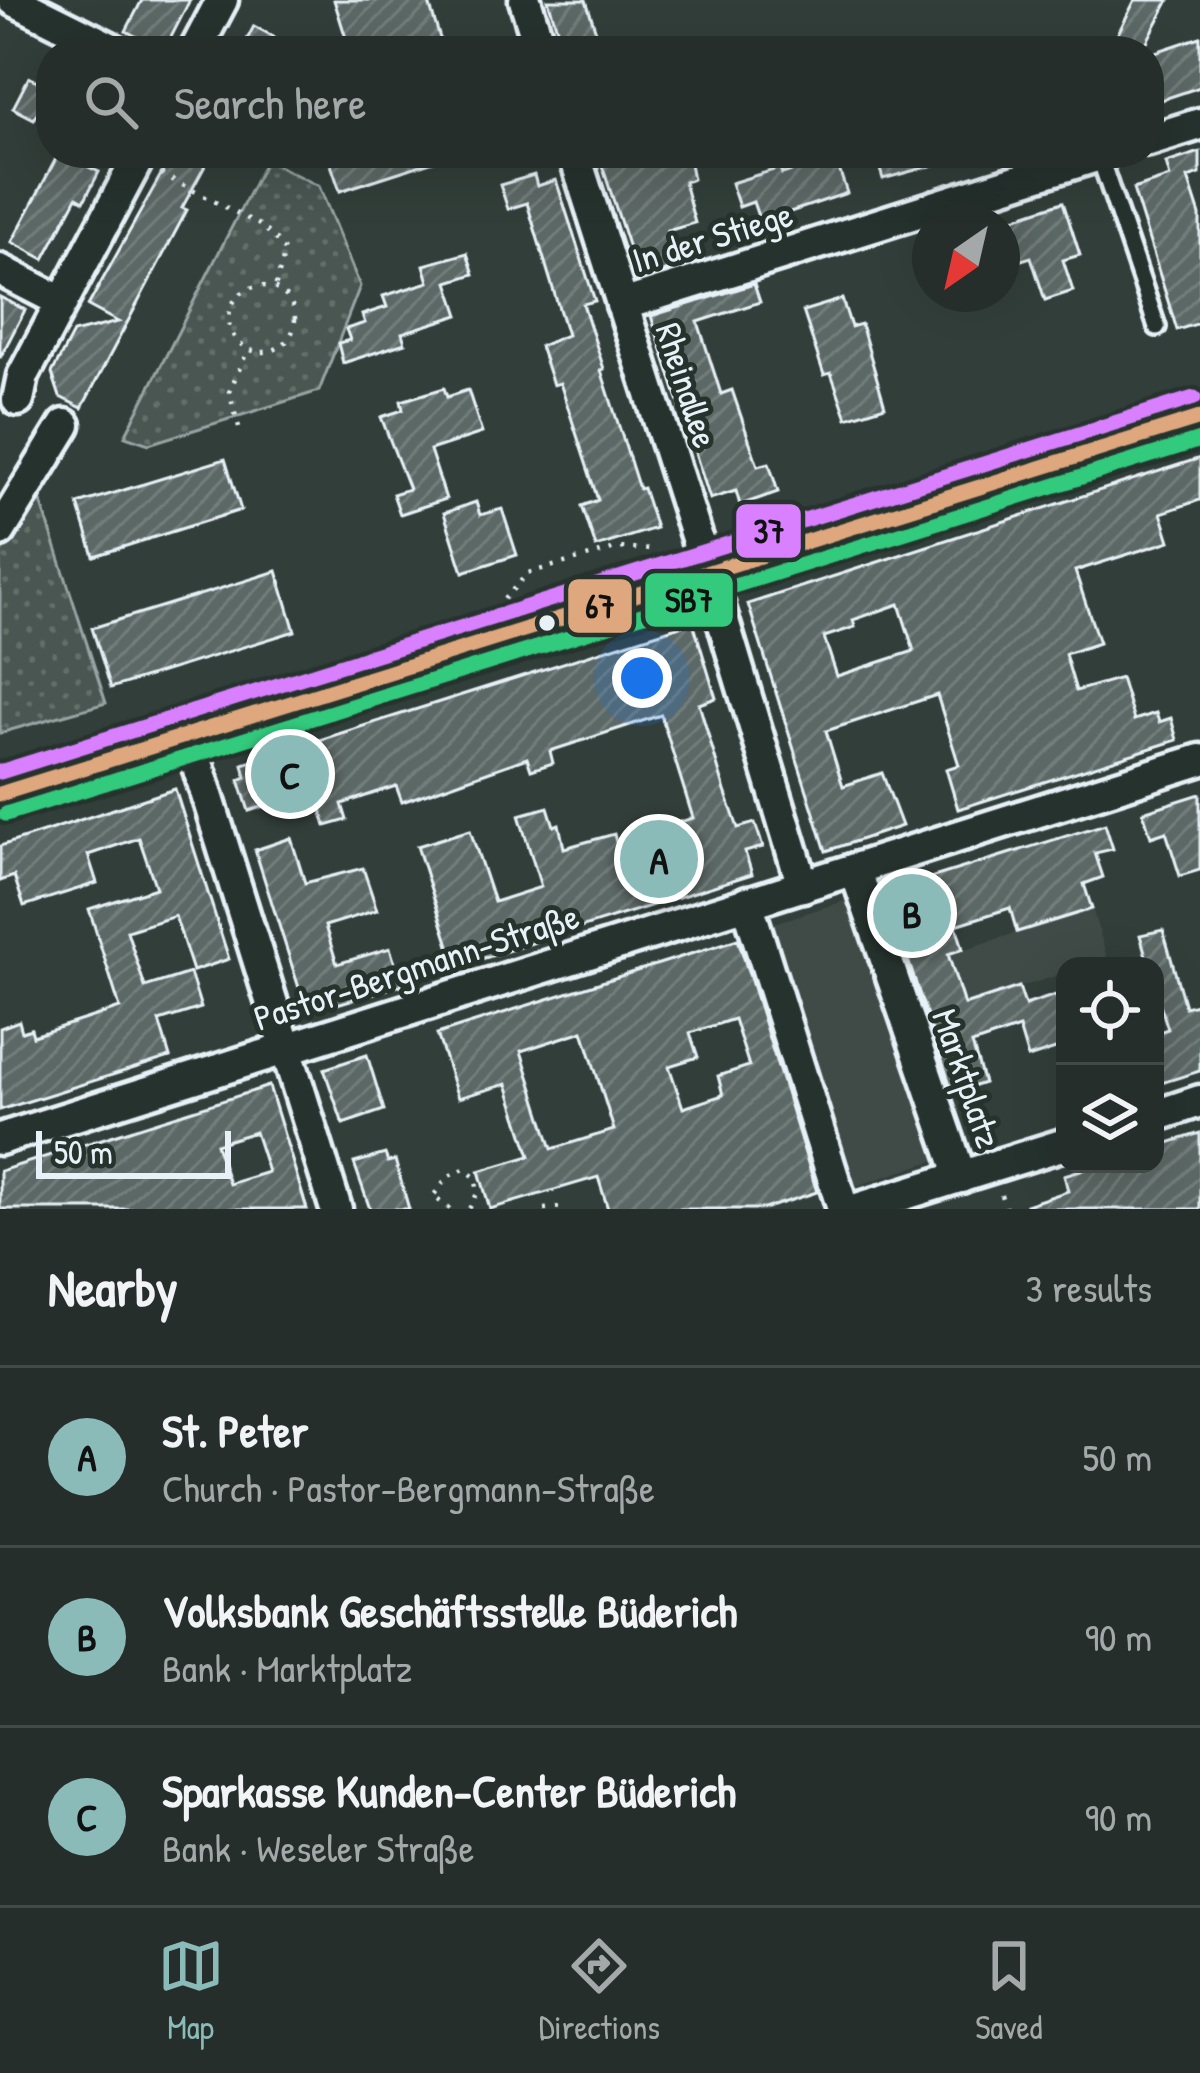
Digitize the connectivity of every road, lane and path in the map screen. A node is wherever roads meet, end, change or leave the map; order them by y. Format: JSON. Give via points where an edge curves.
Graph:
{"nodes":[{"id":1,"x":222,"y":0,"type":"edge"},
{"id":2,"x":525,"y":0,"type":"edge"},
{"id":3,"x":16,"y":1,"type":"edge"},
{"id":4,"x":86,"y":36,"type":"edge"},
{"id":5,"x":203,"y":36,"type":"edge"},
{"id":6,"x":537,"y":36,"type":"edge"},
{"id":7,"x":1200,"y":124,"type":"edge"},
{"id":8,"x":1164,"y":135,"type":"edge"},
{"id":9,"x":133,"y":168,"type":"edge"},
{"id":10,"x":158,"y":168,"type":"edge"},
{"id":11,"x":579,"y":168,"type":"edge"},
{"id":12,"x":1058,"y":168,"type":"edge"},
{"id":13,"x":1107,"y":168,"type":"edge"},
{"id":14,"x":0,"y":270,"type":"edge"},
{"id":15,"x":275,"y":288,"type":"junction"},
{"id":16,"x":62,"y":302,"type":"junction"},
{"id":17,"x":622,"y":305,"type":"junction"},
{"id":18,"x":1157,"y":327,"type":"dead end"},
{"id":19,"x":248,"y":350,"type":"junction"},
{"id":20,"x":18,"y":400,"type":"dead end"},
{"id":21,"x":1200,"y":418,"type":"edge"},
{"id":22,"x":65,"y":425,"type":"dead end"},
{"id":23,"x":239,"y":427,"type":"dead end"},
{"id":24,"x":0,"y":531,"type":"edge"},
{"id":25,"x":707,"y":572,"type":"junction"},
{"id":26,"x":188,"y":734,"type":"junction"},
{"id":27,"x":1200,"y":760,"type":"edge"},
{"id":28,"x":0,"y":794,"type":"edge"},
{"id":29,"x":855,"y":869,"type":"junction"},
{"id":30,"x":803,"y":886,"type":"junction"},
{"id":31,"x":748,"y":902,"type":"junction"},
{"id":32,"x":284,"y":1048,"type":"junction"},
{"id":33,"x":1200,"y":1101,"type":"edge"},
{"id":34,"x":1164,"y":1113,"type":"edge"},
{"id":35,"x":0,"y":1139,"type":"edge"},
{"id":36,"x":1056,"y":1147,"type":"edge"},
{"id":37,"x":961,"y":1177,"type":"junction"},
{"id":38,"x":908,"y":1201,"type":"edge"},
{"id":39,"x":565,"y":1207,"type":"edge"},
{"id":40,"x":336,"y":1209,"type":"edge"},
{"id":41,"x":451,"y":1209,"type":"edge"},
{"id":42,"x":469,"y":1209,"type":"edge"},
{"id":43,"x":544,"y":1209,"type":"edge"},
{"id":44,"x":843,"y":1209,"type":"edge"},
{"id":45,"x":857,"y":1209,"type":"edge"}],
"edges":[{"from":1,"to":5,"type":"street"},
{"from":2,"to":6,"type":"street"},
{"from":3,"to":4,"type":"street"},
{"from":7,"to":8,"type":"street"},
{"from":9,"to":16,"type":"street"},
{"from":10,"to":15,"type":"path","via":[[272,235],[285,252]]},
{"from":11,"to":17,"type":"street","name":"Rheinallee"},
{"from":12,"to":17,"type":"street","name":"In der Stiege"},
{"from":13,"to":18,"type":"lane","name":"In der Stiege"},
{"from":14,"to":16,"type":"street"},
{"from":15,"to":19,"type":"path","via":[[251,288],[233,304],[229,325]]},
{"from":15,"to":19,"type":"path","via":[[292,304],[295,327],[272,352]]},
{"from":16,"to":20,"type":"street"},
{"from":17,"to":25,"type":"street","name":"Rheinallee"},
{"from":19,"to":23,"type":"path","via":[[229,392]]},
{"from":21,"to":25,"type":"street"},
{"from":22,"to":24,"type":"street"},
{"from":25,"to":26,"type":"street"},
{"from":25,"to":30,"type":"street","name":"Rheinallee"},
{"from":26,"to":28,"type":"street"},
{"from":26,"to":32,"type":"street"},
{"from":27,"to":29,"type":"street","name":"Pastor-Bergmann-Straße"},
{"from":29,"to":30,"type":"street","name":"Pastor-Bergmann-Straße"},
{"from":29,"to":37,"type":"street","name":"Marktplatz"},
{"from":30,"to":31,"type":"street","name":"Pastor-Bergmann-Straße"},
{"from":31,"to":32,"type":"street","name":"Pastor-Bergmann-Straße"},
{"from":31,"to":44,"type":"street"},
{"from":32,"to":35,"type":"street","name":"Pastor-Bergmann-Straße"},
{"from":32,"to":40,"type":"street"},
{"from":33,"to":34,"type":"street"},
{"from":36,"to":37,"type":"street"},
{"from":37,"to":38,"type":"street"},
{"from":38,"to":45,"type":"street"},
{"from":39,"to":43,"type":"path"},
{"from":41,"to":42,"type":"path","via":[[433,1196],[464,1168],[478,1192]]}]}
